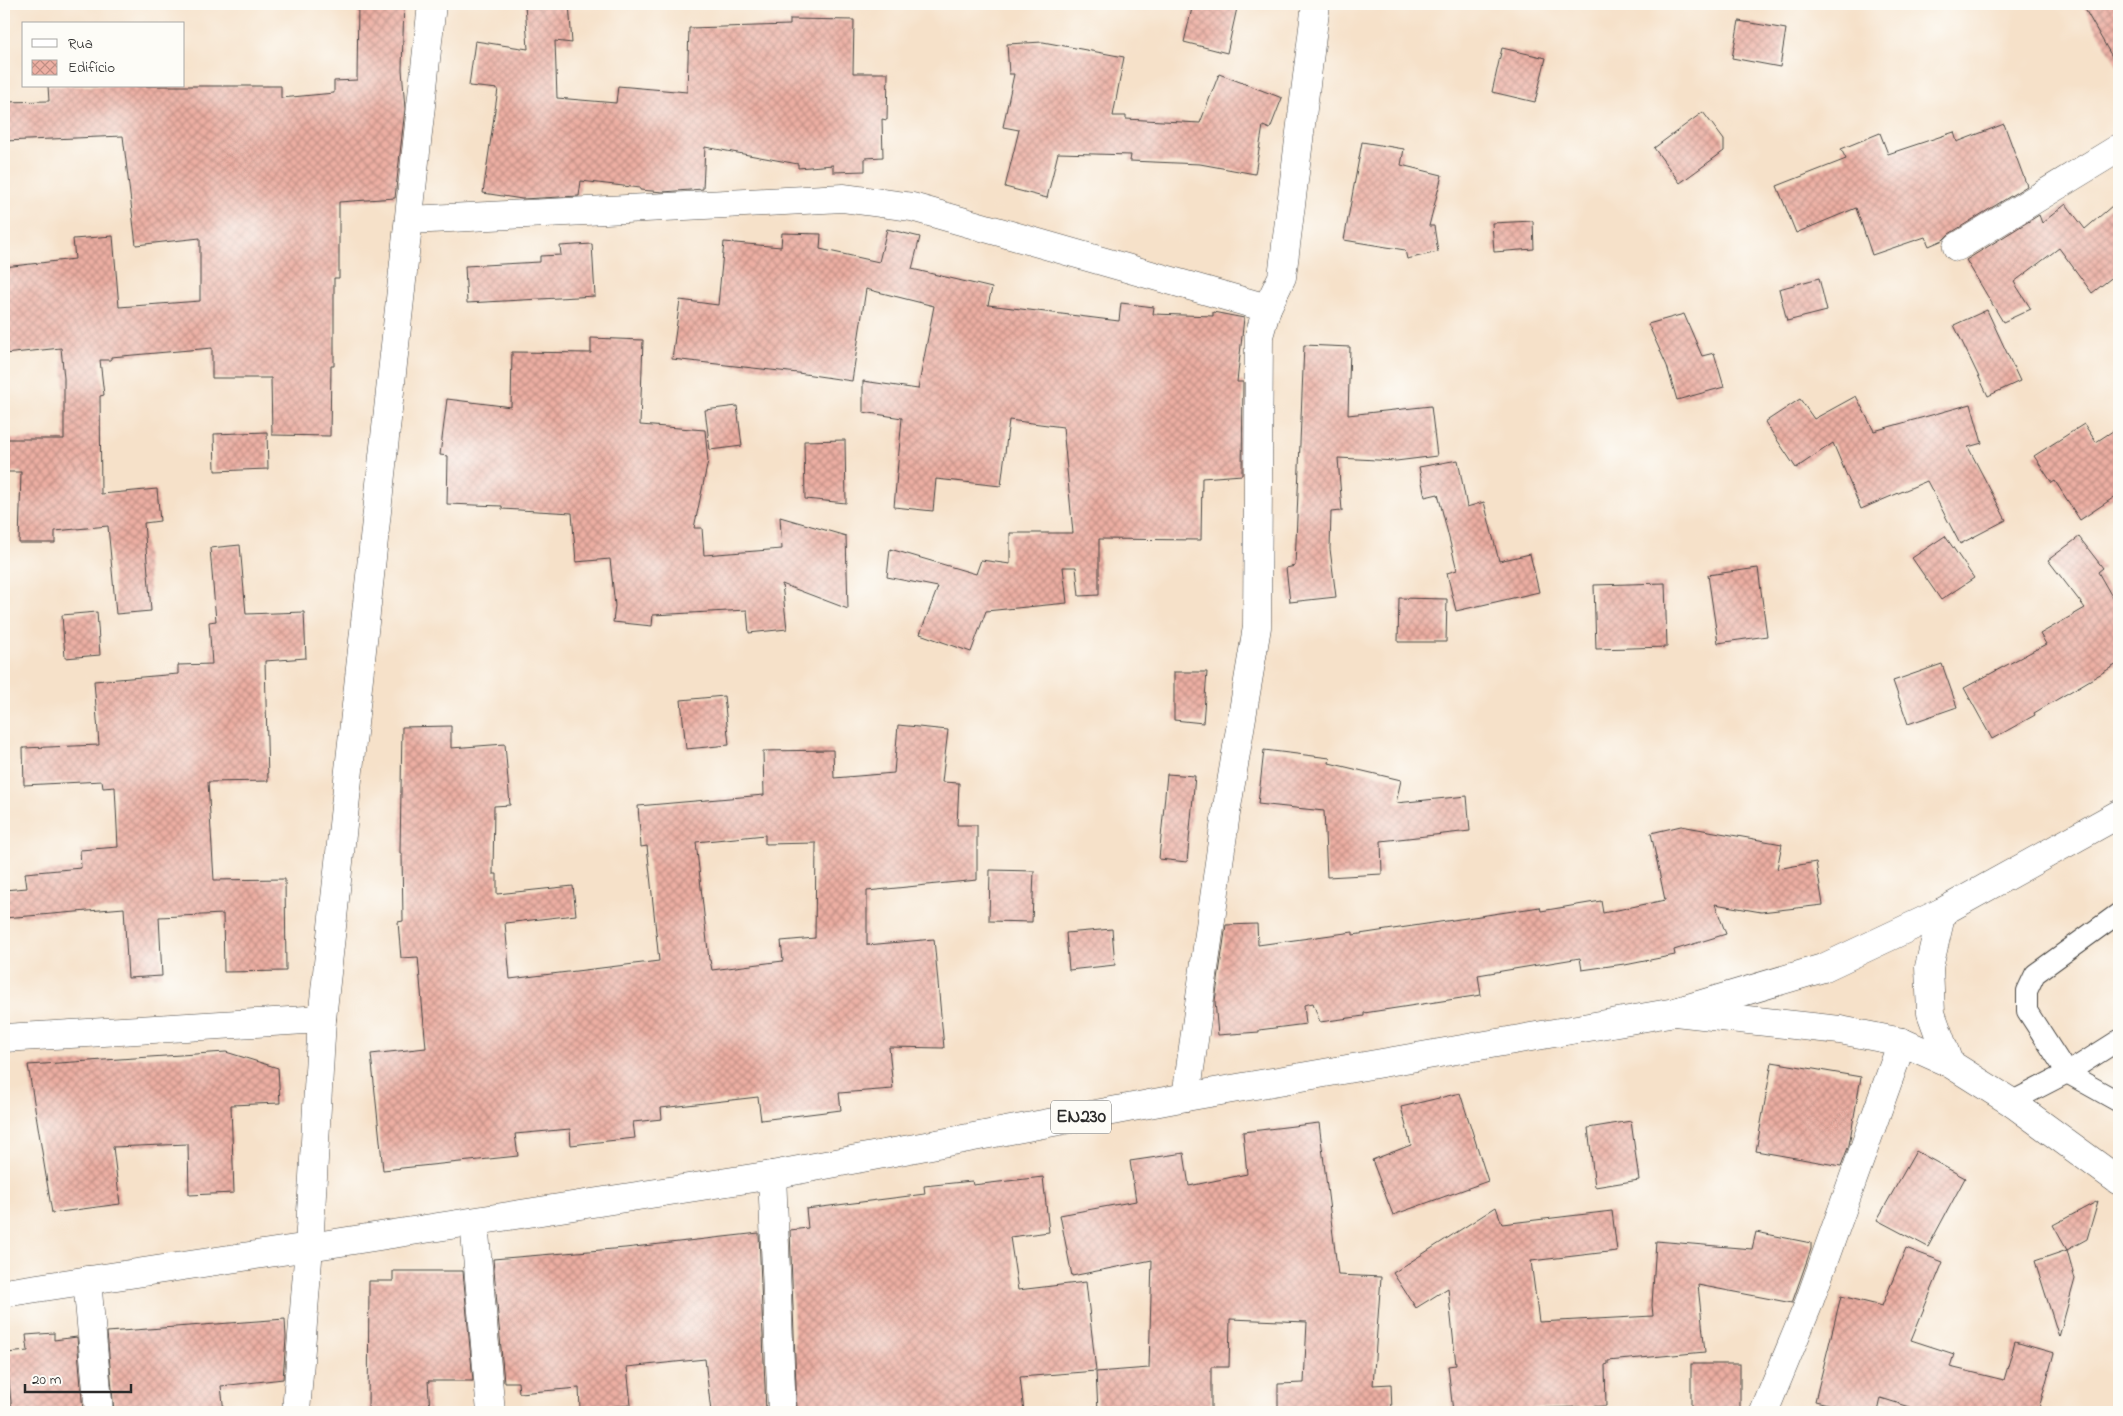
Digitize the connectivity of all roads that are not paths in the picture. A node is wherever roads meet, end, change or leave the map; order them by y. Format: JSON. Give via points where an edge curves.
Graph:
{"nodes":[{"id":1,"x":432,"y":4,"type":"edge"},
{"id":2,"x":1316,"y":4,"type":"edge"},
{"id":3,"x":2119,"y":148,"type":"edge"},
{"id":4,"x":410,"y":220,"type":"junction"},
{"id":5,"x":1958,"y":247,"type":"dead end"},
{"id":6,"x":1267,"y":308,"type":"junction"},
{"id":7,"x":2119,"y":814,"type":"edge"},
{"id":8,"x":1942,"y":912,"type":"junction"},
{"id":9,"x":2119,"y":913,"type":"edge"},
{"id":10,"x":1675,"y":1012,"type":"junction"},
{"id":11,"x":322,"y":1019,"type":"junction"},
{"id":12,"x":4,"y":1038,"type":"edge"},
{"id":13,"x":2119,"y":1040,"type":"edge"},
{"id":14,"x":1902,"y":1042,"type":"junction"},
{"id":15,"x":1949,"y":1063,"type":"junction"},
{"id":16,"x":2066,"y":1073,"type":"junction"},
{"id":17,"x":1186,"y":1097,"type":"junction"},
{"id":18,"x":2010,"y":1102,"type":"junction"},
{"id":19,"x":2119,"y":1102,"type":"edge"},
{"id":20,"x":772,"y":1175,"type":"junction"},
{"id":21,"x":2119,"y":1181,"type":"edge"},
{"id":22,"x":474,"y":1222,"type":"junction"},
{"id":23,"x":309,"y":1248,"type":"junction"},
{"id":24,"x":87,"y":1280,"type":"junction"},
{"id":25,"x":4,"y":1293,"type":"edge"},
{"id":26,"x":99,"y":1412,"type":"edge"},
{"id":27,"x":296,"y":1412,"type":"edge"},
{"id":28,"x":491,"y":1412,"type":"edge"},
{"id":29,"x":782,"y":1412,"type":"edge"},
{"id":30,"x":1764,"y":1412,"type":"edge"}],
"edges":[{"from":1,"to":4,"type":"street"},
{"from":2,"to":6,"type":"street","via":[[1282,276]]},
{"from":3,"to":5,"type":"street"},
{"from":4,"to":6,"type":"street","via":[[843,198],[912,207]]},
{"from":4,"to":11,"type":"street"},
{"from":6,"to":17,"type":"street","via":[[1259,336],[1257,628],[1226,813]]},
{"from":7,"to":8,"type":"street","number":"EN230"},
{"from":8,"to":10,"type":"street","number":"EN230","via":[[1823,968]]},
{"from":8,"to":15,"type":"street","via":[[1929,967],[1931,1013]]},
{"from":9,"to":16,"type":"lane","via":[[2034,974],[2027,992],[2027,1012]]},
{"from":10,"to":14,"type":"street","via":[[1840,1030]]},
{"from":10,"to":17,"type":"street","number":"EN230"},
{"from":11,"to":12,"type":"street"},
{"from":11,"to":23,"type":"street"},
{"from":13,"to":16,"type":"lane"},
{"from":14,"to":15,"type":"street"},
{"from":14,"to":30,"type":"street","via":[[1807,1308]]},
{"from":15,"to":18,"type":"street"},
{"from":16,"to":18,"type":"lane"},
{"from":16,"to":19,"type":"lane"},
{"from":17,"to":20,"type":"street","number":"EN230"},
{"from":18,"to":21,"type":"street"},
{"from":20,"to":22,"type":"street","number":"EN230"},
{"from":20,"to":29,"type":"street"},
{"from":22,"to":23,"type":"street","number":"EN230"},
{"from":22,"to":28,"type":"street"},
{"from":23,"to":24,"type":"street","number":"EN230"},
{"from":23,"to":27,"type":"street"},
{"from":24,"to":25,"type":"street","number":"EN230"},
{"from":24,"to":26,"type":"street"}]}
